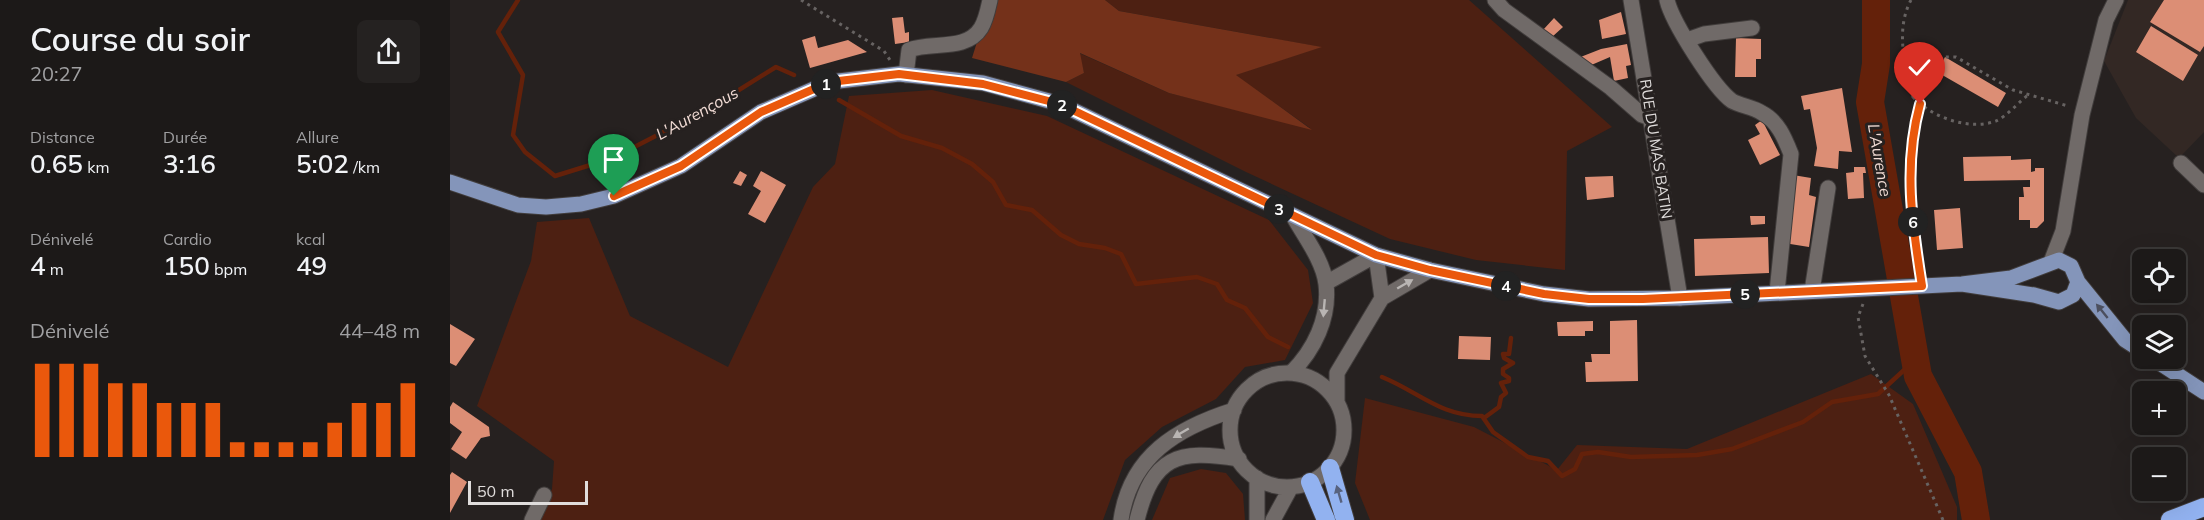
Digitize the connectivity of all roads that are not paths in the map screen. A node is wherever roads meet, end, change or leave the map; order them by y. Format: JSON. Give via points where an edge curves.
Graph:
{"nodes":[{"id":1,"x":990,"y":0,"type":"edge"},
{"id":2,"x":1495,"y":0,"type":"edge"},
{"id":3,"x":1631,"y":0,"type":"edge"},
{"id":4,"x":1667,"y":0,"type":"edge"},
{"id":5,"x":2116,"y":0,"type":"edge"},
{"id":6,"x":1752,"y":28,"type":"dead end"},
{"id":7,"x":1687,"y":40,"type":"junction"},
{"id":8,"x":902,"y":74,"type":"junction"},
{"id":9,"x":1650,"y":118,"type":"junction"},
{"id":10,"x":2181,"y":164,"type":"dead end"},
{"id":11,"x":450,"y":182,"type":"edge"},
{"id":12,"x":2204,"y":185,"type":"edge"},
{"id":13,"x":1828,"y":188,"type":"dead end"},
{"id":14,"x":1293,"y":216,"type":"junction"},
{"id":15,"x":2063,"y":231,"type":"junction"},
{"id":16,"x":1376,"y":255,"type":"junction"},
{"id":17,"x":2069,"y":264,"type":"junction"},
{"id":18,"x":2046,"y":265,"type":"junction"},
{"id":19,"x":1430,"y":270,"type":"junction"},
{"id":20,"x":2079,"y":282,"type":"junction"},
{"id":21,"x":1326,"y":284,"type":"junction"},
{"id":22,"x":1962,"y":284,"type":"junction"},
{"id":23,"x":1812,"y":291,"type":"junction"},
{"id":24,"x":1777,"y":292,"type":"junction"},
{"id":25,"x":2043,"y":297,"type":"junction"},
{"id":26,"x":1382,"y":298,"type":"junction"},
{"id":27,"x":1680,"y":298,"type":"junction"},
{"id":28,"x":2132,"y":345,"type":"edge"},
{"id":29,"x":2169,"y":369,"type":"edge"},
{"id":30,"x":1291,"y":373,"type":"junction"},
{"id":31,"x":2204,"y":392,"type":"edge"},
{"id":32,"x":1337,"y":401,"type":"junction"},
{"id":33,"x":1234,"y":410,"type":"junction"},
{"id":34,"x":1239,"y":459,"type":"junction"},
{"id":35,"x":1330,"y":468,"type":"junction"},
{"id":36,"x":1257,"y":478,"type":"junction"},
{"id":37,"x":1310,"y":482,"type":"junction"},
{"id":38,"x":1290,"y":487,"type":"junction"},
{"id":39,"x":544,"y":495,"type":"dead end"},
{"id":40,"x":2204,"y":507,"type":"edge"},
{"id":41,"x":532,"y":520,"type":"edge"},
{"id":42,"x":1121,"y":520,"type":"edge"},
{"id":43,"x":1137,"y":520,"type":"edge"},
{"id":44,"x":1257,"y":520,"type":"edge"},
{"id":45,"x":1273,"y":520,"type":"edge"},
{"id":46,"x":1326,"y":520,"type":"edge"},
{"id":47,"x":1345,"y":520,"type":"edge"},
{"id":48,"x":2170,"y":520,"type":"edge"}],
"edges":[{"from":1,"to":8,"type":"street","via":[[982,28],[973,37],[956,44],[922,45],[909,50]]},
{"from":2,"to":9,"type":"street"},
{"from":3,"to":9,"type":"street","name":"RUE DU MAS BATIN"},
{"from":4,"to":7,"type":"street"},
{"from":5,"to":15,"type":"street","via":[[2106,20],[2082,115]]},
{"from":6,"to":7,"type":"street"},
{"from":7,"to":24,"type":"street","via":[[1716,86],[1733,101],[1764,113],[1782,132],[1791,154]]},
{"from":8,"to":11,"type":"main road","via":[[830,82],[761,112],[681,166],[603,199],[546,207],[519,205]]},
{"from":8,"to":14,"type":"main road","via":[[983,84],[1060,104]]},
{"from":9,"to":27,"type":"street","name":"RUE DU MAS BATIN"},
{"from":10,"to":12,"type":"street"},
{"from":13,"to":23,"type":"street"},
{"from":14,"to":16,"type":"main road"},
{"from":14,"to":21,"type":"street"},
{"from":15,"to":17,"type":"street"},
{"from":15,"to":18,"type":"street"},
{"from":16,"to":19,"type":"main road"},
{"from":16,"to":21,"type":"street"},
{"from":16,"to":26,"type":"street"},
{"from":17,"to":18,"type":"main road","via":[[2060,260]]},
{"from":17,"to":20,"type":"main road"},
{"from":18,"to":22,"type":"main road","via":[[2011,278]]},
{"from":18,"to":25,"type":"main road","via":[[2036,279]]},
{"from":26,"to":19,"type":"street","one_way":true},
{"from":19,"to":27,"type":"main road","via":[[1544,294]]},
{"from":20,"to":25,"type":"main road","via":[[2067,300]]},
{"from":28,"to":20,"type":"main road","one_way":true},
{"from":21,"to":30,"type":"street","one_way":true,"via":[[1323,324],[1308,356]]},
{"from":22,"to":23,"type":"main road"},
{"from":22,"to":25,"type":"main road"},
{"from":23,"to":24,"type":"main road"},
{"from":24,"to":27,"type":"main road"},
{"from":26,"to":32,"type":"street","via":[[1337,373]]},
{"from":29,"to":31,"type":"main road"},
{"from":30,"to":32,"type":"street","via":[[1309,377]]},
{"from":30,"to":33,"type":"street","via":[[1257,382],[1243,394]]},
{"from":32,"to":35,"type":"street","via":[[1344,435]]},
{"from":33,"to":34,"type":"street","via":[[1231,435]]},
{"from":33,"to":42,"type":"street","one_way":true,"via":[[1204,419],[1164,443],[1136,472]]},
{"from":34,"to":36,"type":"street"},
{"from":34,"to":43,"type":"street","via":[[1208,454],[1177,456],[1149,484]]},
{"from":35,"to":37,"type":"street"},
{"from":47,"to":35,"type":"highway","one_way":true},
{"from":36,"to":38,"type":"street"},
{"from":36,"to":44,"type":"street"},
{"from":37,"to":38,"type":"street"},
{"from":37,"to":46,"type":"highway"},
{"from":38,"to":45,"type":"street"},
{"from":39,"to":41,"type":"street"},
{"from":40,"to":48,"type":"highway"}]}
